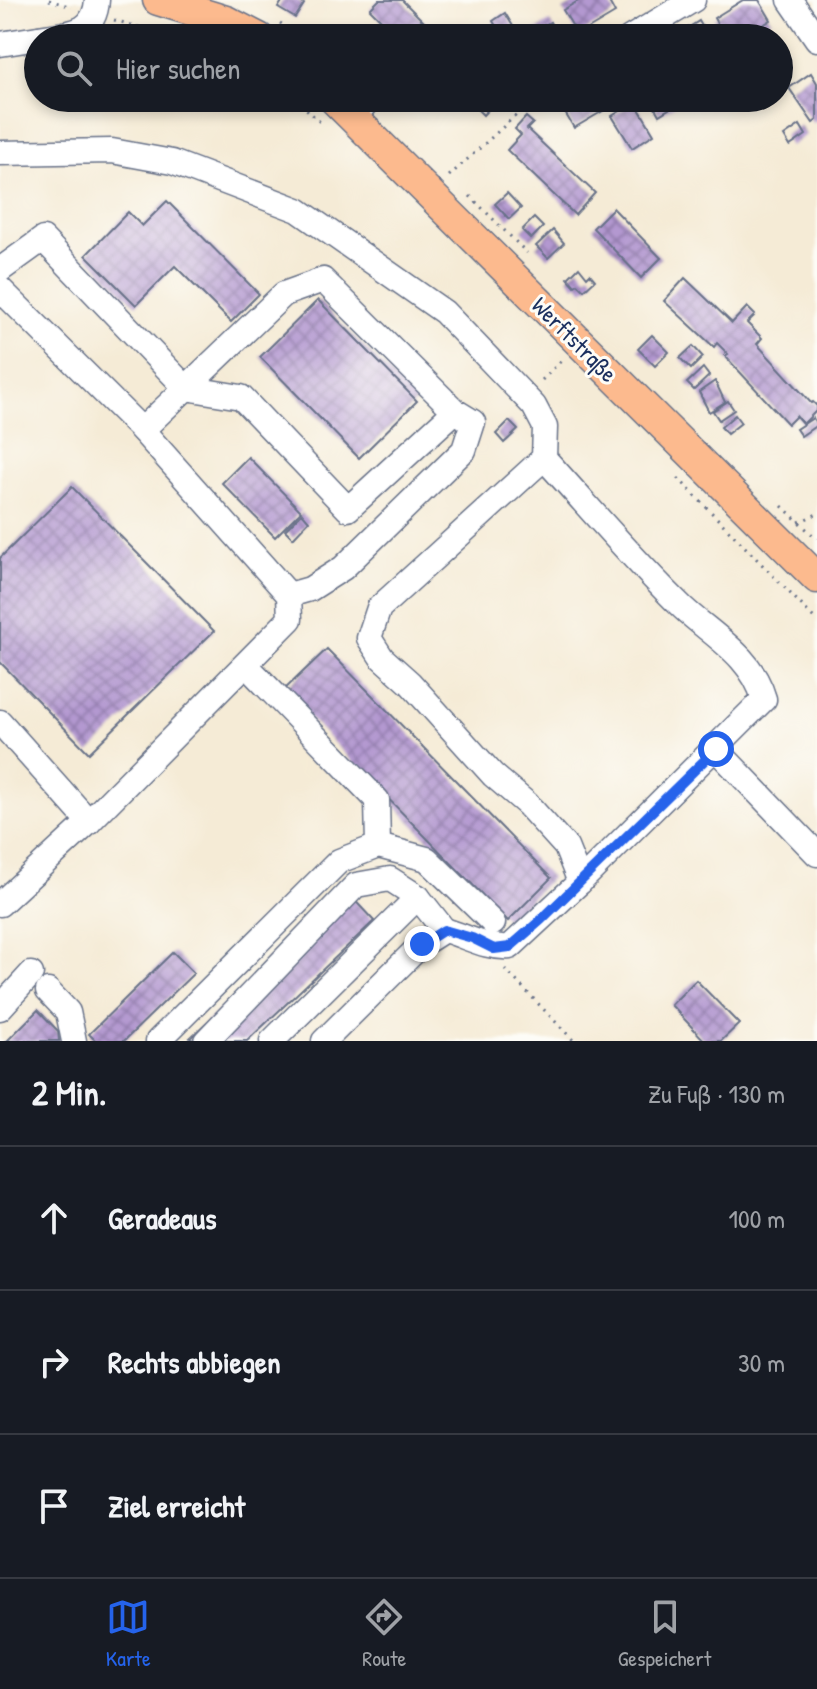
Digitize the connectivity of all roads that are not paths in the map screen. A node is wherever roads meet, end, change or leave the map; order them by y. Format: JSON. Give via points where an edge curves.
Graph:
{"nodes":[{"id":1,"x":158,"y":0,"type":"edge"},
{"id":2,"x":693,"y":0,"type":"edge"},
{"id":3,"x":790,"y":0,"type":"edge"},
{"id":4,"x":97,"y":7,"type":"edge"},
{"id":5,"x":86,"y":24,"type":"edge"},
{"id":6,"x":232,"y":24,"type":"edge"},
{"id":7,"x":653,"y":24,"type":"edge"},
{"id":8,"x":817,"y":39,"type":"edge"},
{"id":9,"x":24,"y":40,"type":"edge"},
{"id":10,"x":0,"y":44,"type":"edge"},
{"id":11,"x":360,"y":112,"type":"edge"},
{"id":12,"x":0,"y":153,"type":"edge"},
{"id":13,"x":0,"y":270,"type":"edge"},
{"id":14,"x":0,"y":289,"type":"edge"},
{"id":15,"x":186,"y":388,"type":"junction"},
{"id":16,"x":455,"y":411,"type":"junction"},
{"id":17,"x":142,"y":430,"type":"junction"},
{"id":18,"x":544,"y":458,"type":"junction"},
{"id":19,"x":817,"y":578,"type":"edge"},
{"id":20,"x":289,"y":595,"type":"junction"},
{"id":21,"x":246,"y":665,"type":"junction"},
{"id":22,"x":0,"y":722,"type":"edge"},
{"id":23,"x":716,"y":749,"type":"junction"},
{"id":24,"x":89,"y":822,"type":"junction"},
{"id":25,"x":378,"y":846,"type":"junction"},
{"id":26,"x":817,"y":854,"type":"edge"},
{"id":27,"x":580,"y":882,"type":"junction"},
{"id":28,"x":418,"y":897,"type":"junction"},
{"id":29,"x":0,"y":904,"type":"edge"},
{"id":30,"x":493,"y":923,"type":"dead end"},
{"id":31,"x":444,"y":930,"type":"junction"},
{"id":32,"x":0,"y":1008,"type":"edge"},
{"id":33,"x":74,"y":1041,"type":"edge"},
{"id":34,"x":158,"y":1041,"type":"edge"},
{"id":35,"x":206,"y":1041,"type":"edge"},
{"id":36,"x":272,"y":1041,"type":"edge"},
{"id":37,"x":324,"y":1041,"type":"edge"}],
"edges":[{"from":1,"to":6,"type":"main road"},
{"from":2,"to":7,"type":"street"},
{"from":3,"to":8,"type":"street"},
{"from":4,"to":5,"type":"street"},
{"from":9,"to":10,"type":"street"},
{"from":11,"to":19,"type":"main road","name":"Werftstraße","via":[[431,195]]},
{"from":12,"to":18,"type":"street","via":[[112,151],[172,162],[298,210],[444,312],[534,406],[545,427]]},
{"from":13,"to":15,"type":"street","via":[[43,239]]},
{"from":14,"to":17,"type":"street"},
{"from":15,"to":16,"type":"street","via":[[241,397],[348,509]]},
{"from":15,"to":16,"type":"street","via":[[284,294],[323,280]]},
{"from":15,"to":17,"type":"street"},
{"from":16,"to":20,"type":"street","via":[[473,422],[464,450],[343,568],[310,589]]},
{"from":17,"to":20,"type":"street"},
{"from":18,"to":23,"type":"street","via":[[685,609],[744,661],[764,699]]},
{"from":18,"to":27,"type":"street","via":[[379,608],[369,638],[382,658],[566,847]]},
{"from":20,"to":21,"type":"street","via":[[290,619]]},
{"from":21,"to":24,"type":"street"},
{"from":21,"to":25,"type":"street","via":[[377,800]]},
{"from":22,"to":24,"type":"street"},
{"from":23,"to":26,"type":"street"},
{"from":23,"to":27,"type":"street"},
{"from":24,"to":29,"type":"street"},
{"from":25,"to":30,"type":"street","via":[[427,859]]},
{"from":25,"to":34,"type":"street","via":[[339,861]]},
{"from":27,"to":31,"type":"street","via":[[510,947],[494,949]]},
{"from":28,"to":31,"type":"street"},
{"from":28,"to":35,"type":"street","via":[[390,879],[356,885]]},
{"from":28,"to":36,"type":"street"},
{"from":31,"to":37,"type":"street","via":[[422,944]]},
{"from":32,"to":33,"type":"street","via":[[40,983],[68,1012]]}]}
